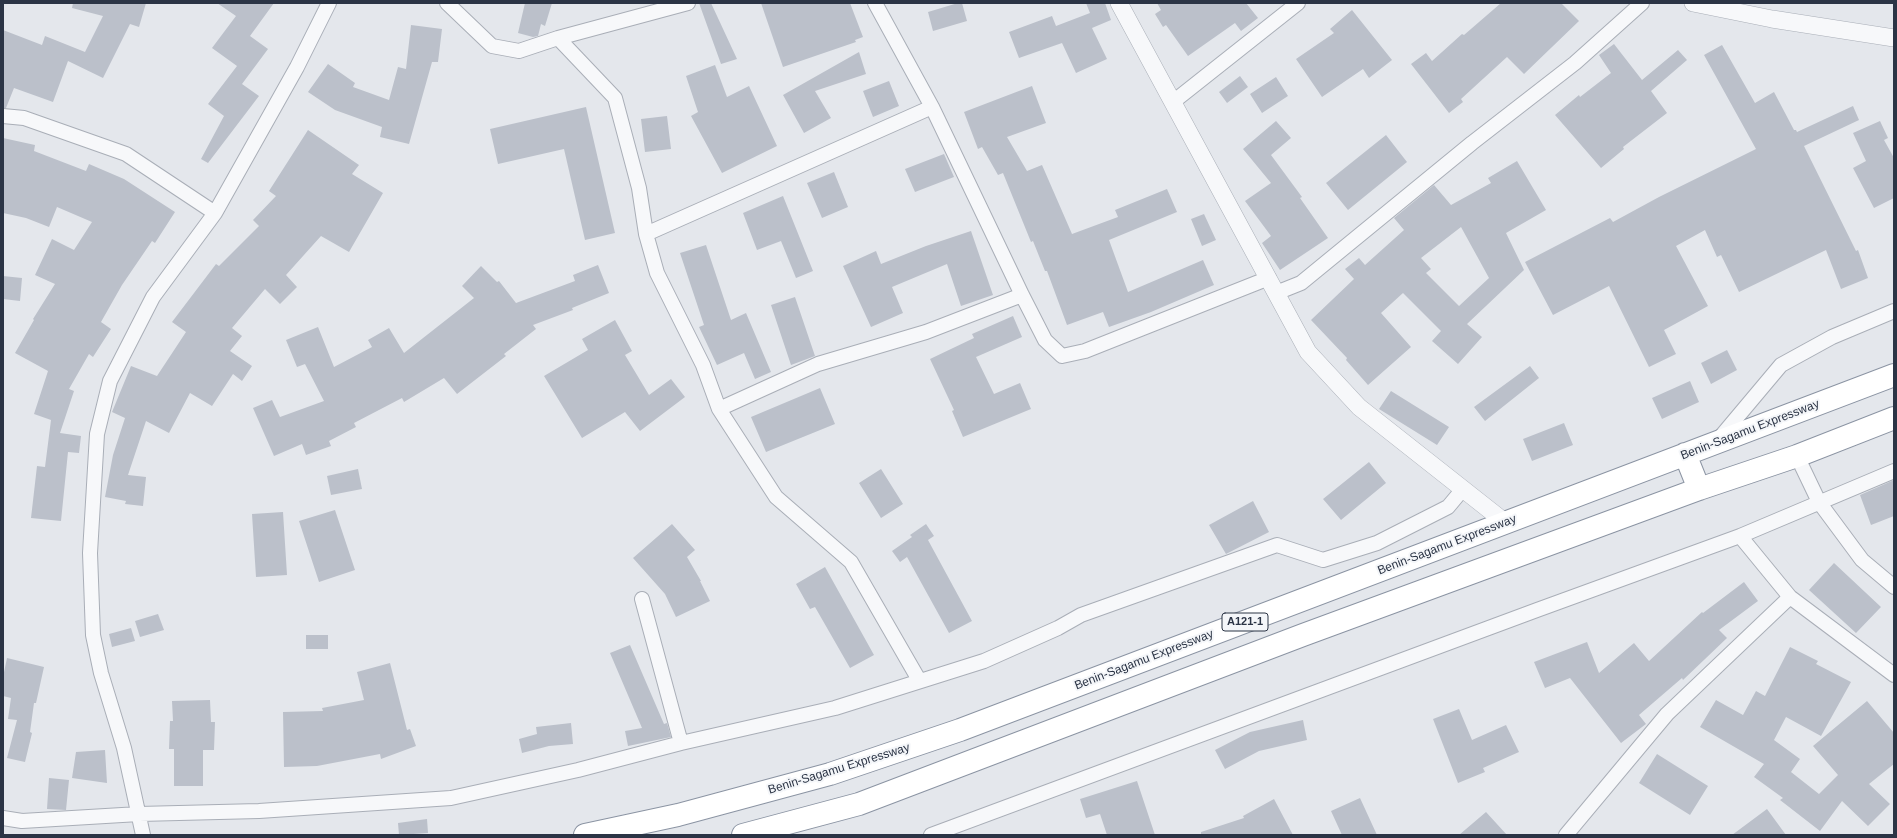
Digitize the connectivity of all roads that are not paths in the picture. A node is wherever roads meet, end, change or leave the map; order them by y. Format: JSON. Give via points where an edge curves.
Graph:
{"nodes":[{"id":1,"x":329,"y":3,"type":"edge"},
{"id":2,"x":447,"y":3,"type":"edge"},
{"id":3,"x":688,"y":3,"type":"edge"},
{"id":4,"x":875,"y":3,"type":"edge"},
{"id":5,"x":1119,"y":3,"type":"edge"},
{"id":6,"x":1298,"y":3,"type":"edge"},
{"id":7,"x":1642,"y":3,"type":"edge"},
{"id":8,"x":1693,"y":3,"type":"edge"},
{"id":9,"x":558,"y":38,"type":"junction"},
{"id":10,"x":1894,"y":38,"type":"edge"},
{"id":11,"x":1174,"y":102,"type":"junction"},
{"id":12,"x":932,"y":107,"type":"junction"},
{"id":13,"x":3,"y":116,"type":"edge"},
{"id":14,"x":215,"y":213,"type":"junction"},
{"id":15,"x":646,"y":234,"type":"junction"},
{"id":16,"x":1269,"y":278,"type":"junction"},
{"id":17,"x":1276,"y":293,"type":"junction"},
{"id":18,"x":1022,"y":295,"type":"junction"},
{"id":19,"x":1894,"y":311,"type":"edge"},
{"id":20,"x":1894,"y":375,"type":"edge"},
{"id":21,"x":719,"y":409,"type":"junction"},
{"id":22,"x":1894,"y":418,"type":"edge"},
{"id":23,"x":1716,"y":443,"type":"junction"},
{"id":24,"x":1686,"y":454,"type":"junction"},
{"id":25,"x":1797,"y":456,"type":"junction"},
{"id":26,"x":1894,"y":470,"type":"edge"},
{"id":27,"x":1464,"y":489,"type":"junction"},
{"id":28,"x":1699,"y":489,"type":"junction"},
{"id":29,"x":1819,"y":502,"type":"junction"},
{"id":30,"x":1506,"y":523,"type":"junction"},
{"id":31,"x":1740,"y":536,"type":"junction"},
{"id":32,"x":1894,"y":587,"type":"edge"},
{"id":33,"x":1790,"y":597,"type":"junction"},
{"id":34,"x":642,"y":599,"type":"dead end"},
{"id":35,"x":1894,"y":675,"type":"edge"},
{"id":36,"x":919,"y":680,"type":"junction"},
{"id":37,"x":681,"y":743,"type":"junction"},
{"id":38,"x":139,"y":814,"type":"junction"},
{"id":39,"x":3,"y":818,"type":"edge"},
{"id":40,"x":143,"y":835,"type":"edge"},
{"id":41,"x":585,"y":835,"type":"edge"},
{"id":42,"x":744,"y":835,"type":"edge"},
{"id":43,"x":930,"y":835,"type":"edge"},
{"id":44,"x":1566,"y":835,"type":"edge"}],
"edges":[{"from":1,"to":14,"type":"street"},
{"from":2,"to":9,"type":"street","via":[[492,46],[519,51]]},
{"from":3,"to":9,"type":"street"},
{"from":4,"to":12,"type":"street"},
{"from":5,"to":11,"type":"street"},
{"from":6,"to":11,"type":"street"},
{"from":7,"to":17,"type":"street","via":[[1575,63],[1472,143],[1301,283]]},
{"from":8,"to":10,"type":"street","via":[[1772,19]]},
{"from":9,"to":15,"type":"street","via":[[615,98],[639,188]]},
{"from":11,"to":16,"type":"street"},
{"from":12,"to":15,"type":"street"},
{"from":12,"to":18,"type":"street"},
{"from":13,"to":14,"type":"street","via":[[24,118],[126,154]]},
{"from":14,"to":38,"type":"street","via":[[153,297],[110,381],[97,434],[90,553],[93,635]]},
{"from":15,"to":21,"type":"street","via":[[657,273],[703,365]]},
{"from":16,"to":17,"type":"street"},
{"from":16,"to":18,"type":"street","via":[[1085,351],[1062,356],[1045,340]]},
{"from":17,"to":27,"type":"street","via":[[1308,352],[1359,407]]},
{"from":18,"to":21,"type":"street","via":[[926,332],[818,364]]},
{"from":19,"to":23,"type":"street","via":[[1832,337],[1781,365]]},
{"from":20,"to":23,"type":"highway","name":"Benin-Sagamu Expressway","number":"A121-1"},
{"from":21,"to":36,"type":"street","via":[[776,497],[850,562]]},
{"from":22,"to":25,"type":"highway","number":"A121-1"},
{"from":23,"to":24,"type":"highway","name":"Benin-Sagamu Expressway","number":"A121-1"},
{"from":24,"to":28,"type":"highway"},
{"from":24,"to":30,"type":"highway","name":"Benin-Sagamu Expressway","number":"A121-1"},
{"from":25,"to":28,"type":"highway","number":"A121-1"},
{"from":25,"to":29,"type":"street"},
{"from":26,"to":29,"type":"street"},
{"from":27,"to":30,"type":"street"},
{"from":27,"to":36,"type":"street","via":[[1448,507],[1376,543],[1322,560],[1277,545],[1081,615],[1058,628],[984,660]]},
{"from":28,"to":42,"type":"highway","number":"A121-1","via":[[1303,635],[859,804]]},
{"from":29,"to":31,"type":"street"},
{"from":29,"to":32,"type":"street","via":[[1862,560]]},
{"from":30,"to":41,"type":"highway","name":"Benin-Sagamu Expressway","number":"A121-1","via":[[960,730],[866,762],[678,815]]},
{"from":31,"to":33,"type":"street"},
{"from":31,"to":43,"type":"street"},
{"from":33,"to":35,"type":"street"},
{"from":33,"to":44,"type":"street","via":[[1667,714]]},
{"from":34,"to":37,"type":"street"},
{"from":36,"to":37,"type":"street","via":[[835,708]]},
{"from":37,"to":38,"type":"street","via":[[578,770],[451,798],[260,811]]},
{"from":38,"to":39,"type":"street","via":[[22,821]]},
{"from":38,"to":40,"type":"street"}]}
